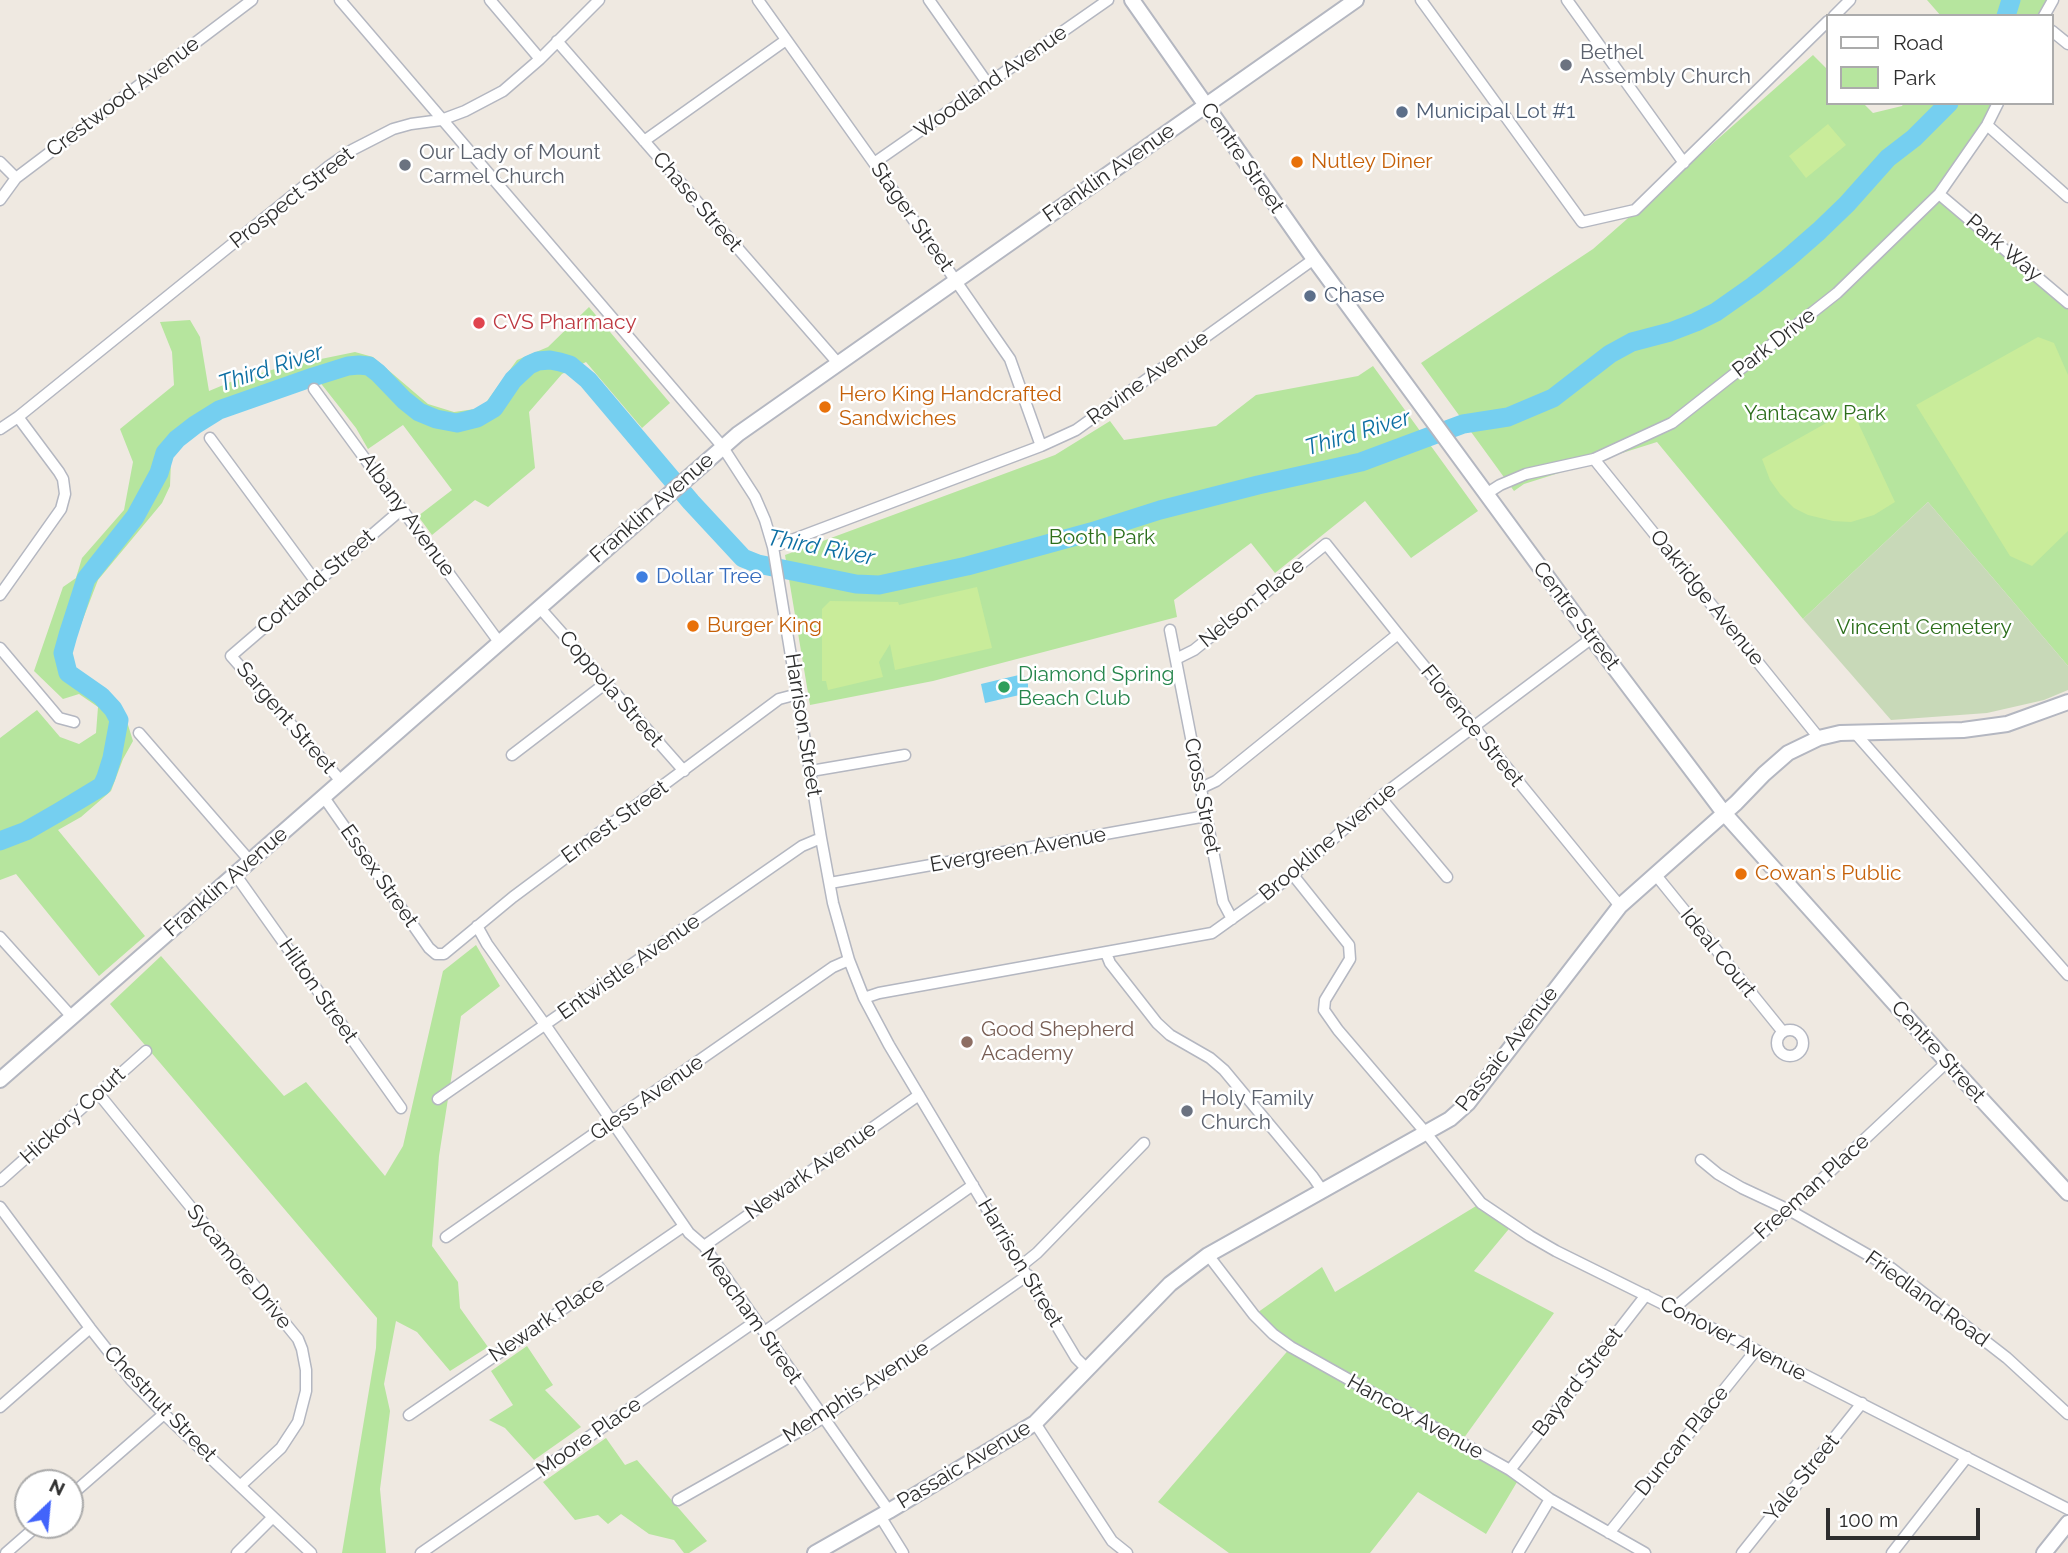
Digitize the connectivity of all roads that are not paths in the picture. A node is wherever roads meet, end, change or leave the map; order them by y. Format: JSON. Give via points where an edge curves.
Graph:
{"nodes":[{"id":1,"x":252,"y":0,"type":"edge"},
{"id":2,"x":340,"y":0,"type":"edge"},
{"id":3,"x":490,"y":0,"type":"edge"},
{"id":4,"x":599,"y":0,"type":"edge"},
{"id":5,"x":758,"y":0,"type":"edge"},
{"id":6,"x":929,"y":0,"type":"edge"},
{"id":7,"x":1108,"y":0,"type":"edge"},
{"id":8,"x":1132,"y":0,"type":"edge"},
{"id":9,"x":1356,"y":0,"type":"edge"},
{"id":10,"x":1421,"y":0,"type":"edge"},
{"id":11,"x":1567,"y":0,"type":"edge"},
{"id":12,"x":1850,"y":0,"type":"edge"},
{"id":13,"x":1836,"y":14,"type":"edge"},
{"id":14,"x":1826,"y":23,"type":"edge"},
{"id":15,"x":2054,"y":33,"type":"edge"},
{"id":16,"x":786,"y":40,"type":"junction"},
{"id":17,"x":558,"y":41,"type":"junction"},
{"id":18,"x":2068,"y":44,"type":"edge"},
{"id":19,"x":540,"y":59,"type":"junction"},
{"id":20,"x":988,"y":84,"type":"junction"},
{"id":21,"x":1997,"y":105,"type":"edge"},
{"id":22,"x":1206,"y":106,"type":"junction"},
{"id":23,"x":441,"y":120,"type":"junction"},
{"id":24,"x":1987,"y":125,"type":"junction"},
{"id":25,"x":645,"y":141,"type":"junction"},
{"id":26,"x":0,"y":162,"type":"edge"},
{"id":27,"x":874,"y":163,"type":"junction"},
{"id":28,"x":1684,"y":163,"type":"junction"},
{"id":29,"x":16,"y":178,"type":"junction"},
{"id":30,"x":1939,"y":194,"type":"junction"},
{"id":31,"x":2068,"y":197,"type":"edge"},
{"id":32,"x":0,"y":200,"type":"edge"},
{"id":33,"x":1314,"y":259,"type":"junction"},
{"id":34,"x":955,"y":279,"type":"junction"},
{"id":35,"x":2068,"y":303,"type":"edge"},
{"id":36,"x":837,"y":362,"type":"junction"},
{"id":37,"x":314,"y":389,"type":"dead end"},
{"id":38,"x":18,"y":417,"type":"junction"},
{"id":39,"x":0,"y":429,"type":"edge"},
{"id":40,"x":210,"y":438,"type":"dead end"},
{"id":41,"x":722,"y":446,"type":"junction"},
{"id":42,"x":1041,"y":446,"type":"junction"},
{"id":43,"x":1594,"y":459,"type":"junction"},
{"id":44,"x":1486,"y":494,"type":"junction"},
{"id":45,"x":402,"y":509,"type":"junction"},
{"id":46,"x":1326,"y":544,"type":"joint"},
{"id":47,"x":773,"y":550,"type":"junction"},
{"id":48,"x":316,"y":582,"type":"junction"},
{"id":49,"x":0,"y":595,"type":"edge"},
{"id":50,"x":539,"y":607,"type":"junction"},
{"id":51,"x":1170,"y":630,"type":"dead end"},
{"id":52,"x":1398,"y":635,"type":"junction"},
{"id":53,"x":1592,"y":638,"type":"junction"},
{"id":54,"x":499,"y":642,"type":"junction"},
{"id":55,"x":0,"y":648,"type":"edge"},
{"id":56,"x":231,"y":656,"type":"joint"},
{"id":57,"x":1176,"y":659,"type":"junction"},
{"id":58,"x":606,"y":683,"type":"junction"},
{"id":59,"x":798,"y":694,"type":"junction"},
{"id":60,"x":2068,"y":702,"type":"edge"},
{"id":61,"x":74,"y":722,"type":"dead end"},
{"id":62,"x":1473,"y":726,"type":"junction"},
{"id":63,"x":139,"y":733,"type":"dead end"},
{"id":64,"x":1855,"y":733,"type":"junction"},
{"id":65,"x":1819,"y":738,"type":"junction"},
{"id":66,"x":512,"y":755,"type":"dead end"},
{"id":67,"x":905,"y":755,"type":"dead end"},
{"id":68,"x":684,"y":771,"type":"junction"},
{"id":69,"x":811,"y":771,"type":"junction"},
{"id":70,"x":341,"y":781,"type":"junction"},
{"id":71,"x":1201,"y":788,"type":"junction"},
{"id":72,"x":323,"y":796,"type":"junction"},
{"id":73,"x":1380,"y":797,"type":"junction"},
{"id":74,"x":1724,"y":813,"type":"junction"},
{"id":75,"x":1206,"y":816,"type":"junction"},
{"id":76,"x":821,"y":838,"type":"junction"},
{"id":77,"x":250,"y":860,"type":"junction"},
{"id":78,"x":235,"y":874,"type":"junction"},
{"id":79,"x":1655,"y":874,"type":"junction"},
{"id":80,"x":1293,"y":875,"type":"junction"},
{"id":81,"x":1447,"y":877,"type":"dead end"},
{"id":82,"x":830,"y":883,"type":"junction"},
{"id":83,"x":1620,"y":905,"type":"junction"},
{"id":84,"x":1232,"y":919,"type":"junction"},
{"id":85,"x":477,"y":926,"type":"junction"},
{"id":86,"x":0,"y":937,"type":"edge"},
{"id":87,"x":1106,"y":953,"type":"junction"},
{"id":88,"x":436,"y":954,"type":"joint"},
{"id":89,"x":849,"y":960,"type":"junction"},
{"id":90,"x":2068,"y":975,"type":"edge"},
{"id":91,"x":864,"y":998,"type":"junction"},
{"id":92,"x":72,"y":1017,"type":"junction"},
{"id":93,"x":546,"y":1026,"type":"junction"},
{"id":94,"x":1783,"y":1032,"type":"dead end"},
{"id":95,"x":146,"y":1051,"type":"dead end"},
{"id":96,"x":1947,"y":1062,"type":"junction"},
{"id":97,"x":0,"y":1080,"type":"edge"},
{"id":98,"x":98,"y":1093,"type":"junction"},
{"id":99,"x":919,"y":1095,"type":"junction"},
{"id":100,"x":438,"y":1099,"type":"dead end"},
{"id":101,"x":401,"y":1108,"type":"dead end"},
{"id":102,"x":612,"y":1122,"type":"junction"},
{"id":103,"x":1426,"y":1133,"type":"junction"},
{"id":104,"x":1144,"y":1143,"type":"dead end"},
{"id":105,"x":1701,"y":1160,"type":"dead end"},
{"id":106,"x":0,"y":1181,"type":"edge"},
{"id":107,"x":973,"y":1185,"type":"junction"},
{"id":108,"x":1322,"y":1190,"type":"junction"},
{"id":109,"x":2068,"y":1193,"type":"edge"},
{"id":110,"x":0,"y":1207,"type":"edge"},
{"id":111,"x":1789,"y":1210,"type":"junction"},
{"id":112,"x":684,"y":1226,"type":"junction"},
{"id":113,"x":446,"y":1237,"type":"dead end"},
{"id":114,"x":704,"y":1246,"type":"junction"},
{"id":115,"x":1208,"y":1255,"type":"junction"},
{"id":116,"x":1025,"y":1270,"type":"junction"},
{"id":117,"x":1646,"y":1295,"type":"junction"},
{"id":118,"x":1673,"y":1309,"type":"junction"},
{"id":119,"x":756,"y":1321,"type":"junction"},
{"id":120,"x":90,"y":1328,"type":"junction"},
{"id":121,"x":764,"y":1332,"type":"junction"},
{"id":122,"x":1756,"y":1350,"type":"junction"},
{"id":123,"x":1087,"y":1369,"type":"junction"},
{"id":124,"x":1862,"y":1403,"type":"junction"},
{"id":125,"x":0,"y":1407,"type":"edge"},
{"id":126,"x":164,"y":1414,"type":"junction"},
{"id":127,"x":2068,"y":1414,"type":"edge"},
{"id":128,"x":409,"y":1415,"type":"dead end"},
{"id":129,"x":823,"y":1418,"type":"junction"},
{"id":130,"x":1035,"y":1423,"type":"junction"},
{"id":131,"x":1967,"y":1457,"type":"junction"},
{"id":132,"x":1510,"y":1470,"type":"junction"},
{"id":133,"x":84,"y":1484,"type":"edge"},
{"id":134,"x":240,"y":1486,"type":"junction"},
{"id":135,"x":1550,"y":1499,"type":"junction"},
{"id":136,"x":678,"y":1500,"type":"dead end"},
{"id":137,"x":2068,"y":1509,"type":"edge"},
{"id":138,"x":885,"y":1514,"type":"junction"},
{"id":139,"x":273,"y":1517,"type":"junction"},
{"id":140,"x":2068,"y":1523,"type":"edge"},
{"id":141,"x":1609,"y":1533,"type":"junction"},
{"id":142,"x":22,"y":1539,"type":"edge"},
{"id":143,"x":6,"y":1553,"type":"edge"},
{"id":144,"x":237,"y":1553,"type":"edge"},
{"id":145,"x":311,"y":1553,"type":"edge"},
{"id":146,"x":421,"y":1553,"type":"edge"},
{"id":147,"x":815,"y":1553,"type":"edge"},
{"id":148,"x":903,"y":1553,"type":"edge"},
{"id":149,"x":1127,"y":1553,"type":"edge"},
{"id":150,"x":1518,"y":1553,"type":"edge"},
{"id":151,"x":1645,"y":1553,"type":"edge"},
{"id":152,"x":1742,"y":1553,"type":"edge"},
{"id":153,"x":1892,"y":1553,"type":"edge"},
{"id":154,"x":2044,"y":1553,"type":"edge"}],
"edges":[{"from":1,"to":29,"type":"street","name":"Crestwood Avenue"},
{"from":2,"to":23,"type":"street","name":"Harrison Street"},
{"from":3,"to":19,"type":"street"},
{"from":4,"to":17,"type":"street","name":"Prospect Street"},
{"from":5,"to":16,"type":"street","name":"Stager Street"},
{"from":6,"to":20,"type":"street"},
{"from":7,"to":20,"type":"street","name":"Woodland Avenue"},
{"from":8,"to":22,"type":"street","name":"Centre Street"},
{"from":9,"to":22,"type":"street","name":"Franklin Avenue"},
{"from":10,"to":28,"type":"street","via":[[1582,222],[1635,210]]},
{"from":11,"to":28,"type":"street"},
{"from":12,"to":13,"type":"street"},
{"from":14,"to":28,"type":"street"},
{"from":15,"to":18,"type":"street"},
{"from":16,"to":25,"type":"street"},
{"from":16,"to":27,"type":"street","name":"Stager Street"},
{"from":17,"to":19,"type":"street","name":"Prospect Street"},
{"from":17,"to":25,"type":"street","name":"Chase Street"},
{"from":19,"to":23,"type":"street","name":"Prospect Street","via":[[503,91]]},
{"from":20,"to":27,"type":"street","name":"Woodland Avenue"},
{"from":21,"to":24,"type":"street","name":"Park Drive"},
{"from":22,"to":33,"type":"street","name":"Centre Street"},
{"from":22,"to":34,"type":"street","name":"Franklin Avenue"},
{"from":23,"to":38,"type":"street","name":"Prospect Street","via":[[393,129],[352,149]]},
{"from":23,"to":41,"type":"street","name":"Harrison Street"},
{"from":24,"to":30,"type":"street","name":"Park Drive"},
{"from":24,"to":31,"type":"street"},
{"from":25,"to":36,"type":"street","name":"Chase Street"},
{"from":26,"to":29,"type":"street"},
{"from":27,"to":34,"type":"street","name":"Stager Street"},
{"from":29,"to":32,"type":"street","name":"Crestwood Avenue"},
{"from":30,"to":35,"type":"street","name":"Park Way"},
{"from":30,"to":43,"type":"street","name":"Park Drive","via":[[1837,293],[1672,423]]},
{"from":33,"to":42,"type":"street","name":"Ravine Avenue","via":[[1076,430]]},
{"from":33,"to":44,"type":"street","name":"Centre Street"},
{"from":34,"to":36,"type":"street","name":"Franklin Avenue"},
{"from":34,"to":42,"type":"street","name":"Stager Street","via":[[1010,359]]},
{"from":36,"to":41,"type":"street","name":"Franklin Avenue"},
{"from":37,"to":45,"type":"street","name":"Albany Avenue"},
{"from":38,"to":39,"type":"street","name":"Prospect Street"},
{"from":38,"to":49,"type":"street","via":[[59,472],[65,494],[61,509]]},
{"from":40,"to":48,"type":"street"},
{"from":41,"to":47,"type":"street","name":"Harrison Street","via":[[755,497]]},
{"from":41,"to":50,"type":"street","name":"Franklin Avenue"},
{"from":42,"to":47,"type":"street","name":"Ravine Avenue"},
{"from":43,"to":44,"type":"street","name":"Park Drive","via":[[1526,474]]},
{"from":43,"to":65,"type":"street","name":"Oakridge Avenue"},
{"from":44,"to":53,"type":"street","name":"Centre Street"},
{"from":45,"to":48,"type":"street","name":"Cortland Street"},
{"from":45,"to":54,"type":"street","name":"Albany Avenue"},
{"from":46,"to":52,"type":"street","name":"Florence Street"},
{"from":46,"to":57,"type":"street","name":"Nelson Place","via":[[1194,650]]},
{"from":47,"to":59,"type":"street","name":"Harrison Street"},
{"from":48,"to":56,"type":"street","name":"Cortland Street"},
{"from":50,"to":54,"type":"street","name":"Franklin Avenue"},
{"from":50,"to":58,"type":"street","name":"Coppola Street"},
{"from":51,"to":57,"type":"street","name":"Cross Street"},
{"from":52,"to":62,"type":"street","name":"Florence Street"},
{"from":52,"to":71,"type":"street","via":[[1216,781]]},
{"from":53,"to":62,"type":"street","name":"Brookline Avenue"},
{"from":53,"to":74,"type":"street","name":"Centre Street"},
{"from":54,"to":70,"type":"street","name":"Franklin Avenue"},
{"from":55,"to":61,"type":"street","via":[[59,718]]},
{"from":56,"to":70,"type":"street","name":"Sargent Street"},
{"from":57,"to":71,"type":"street","name":"Cross Street"},
{"from":58,"to":66,"type":"street"},
{"from":58,"to":68,"type":"street","name":"Coppola Street"},
{"from":59,"to":68,"type":"street","name":"Ernest Street","via":[[779,699]]},
{"from":59,"to":69,"type":"street","name":"Harrison Street"},
{"from":60,"to":64,"type":"street","name":"Passaic Avenue","via":[[2007,724]]},
{"from":62,"to":73,"type":"street","name":"Brookline Avenue"},
{"from":62,"to":83,"type":"street","name":"Florence Street"},
{"from":63,"to":77,"type":"street"},
{"from":64,"to":65,"type":"street","name":"Passaic Avenue"},
{"from":64,"to":90,"type":"street"},
{"from":65,"to":74,"type":"street","name":"Passaic Avenue","via":[[1788,753]]},
{"from":67,"to":69,"type":"street"},
{"from":68,"to":85,"type":"street","name":"Ernest Street"},
{"from":69,"to":76,"type":"street","name":"Harrison Street"},
{"from":70,"to":72,"type":"street","name":"Franklin Avenue"},
{"from":71,"to":75,"type":"street","name":"Cross Street"},
{"from":72,"to":77,"type":"street","name":"Franklin Avenue"},
{"from":72,"to":88,"type":"street","name":"Essex Street"},
{"from":73,"to":80,"type":"street","name":"Brookline Avenue"},
{"from":73,"to":81,"type":"street"},
{"from":74,"to":79,"type":"street","name":"Passaic Avenue"},
{"from":74,"to":96,"type":"street","name":"Centre Street"},
{"from":75,"to":82,"type":"street","name":"Evergreen Avenue"},
{"from":75,"to":84,"type":"street","name":"Cross Street","via":[[1223,902]]},
{"from":76,"to":82,"type":"street","name":"Harrison Street"},
{"from":76,"to":93,"type":"street","name":"Entwistle Avenue","via":[[802,846]]},
{"from":77,"to":78,"type":"street","name":"Franklin Avenue"},
{"from":78,"to":92,"type":"street","name":"Franklin Avenue"},
{"from":78,"to":101,"type":"street","name":"Hilton Street"},
{"from":79,"to":83,"type":"street","name":"Passaic Avenue"},
{"from":79,"to":94,"type":"street","name":"Ideal Court"},
{"from":80,"to":84,"type":"street","name":"Brookline Avenue"},
{"from":80,"to":103,"type":"street","name":"Conover Avenue","via":[[1349,945],[1350,959],[1325,1000],[1324,1010]]},
{"from":82,"to":89,"type":"street","name":"Harrison Street"},
{"from":83,"to":103,"type":"street","name":"Passaic Avenue","via":[[1468,1102]]},
{"from":84,"to":87,"type":"street","name":"Brookline Avenue","via":[[1206,936]]},
{"from":85,"to":88,"type":"street","name":"Ernest Street","via":[[444,954]]},
{"from":85,"to":93,"type":"street","name":"Meacham Street"},
{"from":86,"to":92,"type":"street"},
{"from":87,"to":91,"type":"street","name":"Brookline Avenue"},
{"from":87,"to":108,"type":"street","via":[[1157,1023],[1217,1063]]},
{"from":89,"to":91,"type":"street","name":"Harrison Street"},
{"from":89,"to":102,"type":"street","name":"Gless Avenue"},
{"from":91,"to":99,"type":"street","name":"Harrison Street"},
{"from":92,"to":97,"type":"street","name":"Franklin Avenue"},
{"from":93,"to":100,"type":"street","name":"Entwistle Avenue"},
{"from":93,"to":102,"type":"street","name":"Meacham Street"},
{"from":95,"to":98,"type":"street","name":"Hickory Court"},
{"from":96,"to":109,"type":"street","name":"Centre Street"},
{"from":96,"to":111,"type":"street","name":"Freeman Place"},
{"from":98,"to":106,"type":"street","name":"Hickory Court"},
{"from":98,"to":134,"type":"street","name":"Sycamore Drive","via":[[302,1349],[307,1380],[298,1422],[281,1448]]},
{"from":99,"to":107,"type":"street","name":"Harrison Street"},
{"from":99,"to":114,"type":"street","name":"Newark Avenue"},
{"from":102,"to":112,"type":"street","name":"Meacham Street"},
{"from":102,"to":113,"type":"street","name":"Gless Avenue"},
{"from":103,"to":108,"type":"street","name":"Passaic Avenue"},
{"from":103,"to":117,"type":"street","name":"Conover Avenue","via":[[1481,1203],[1556,1251]]},
{"from":104,"to":116,"type":"street","name":"Memphis Avenue"},
{"from":105,"to":111,"type":"street","name":"Friedland Road","via":[[1742,1188]]},
{"from":107,"to":116,"type":"street","name":"Harrison Street"},
{"from":107,"to":121,"type":"street"},
{"from":108,"to":115,"type":"street","name":"Passaic Avenue"},
{"from":110,"to":120,"type":"street","name":"Chestnut Street"},
{"from":111,"to":118,"type":"street","name":"Freeman Place"},
{"from":111,"to":127,"type":"street","name":"Friedland Road","via":[[1891,1268],[2007,1358]]},
{"from":112,"to":114,"type":"street","name":"Meacham Street"},
{"from":112,"to":128,"type":"street","name":"Newark Place"},
{"from":114,"to":119,"type":"street","name":"Meacham Street"},
{"from":115,"to":123,"type":"street","name":"Passaic Avenue","via":[[1170,1283]]},
{"from":115,"to":132,"type":"street","name":"Hancox Avenue","via":[[1254,1315],[1291,1347]]},
{"from":116,"to":123,"type":"street","name":"Harrison Street"},
{"from":116,"to":129,"type":"street","name":"Memphis Avenue"},
{"from":117,"to":118,"type":"street","name":"Conover Avenue"},
{"from":117,"to":132,"type":"street","name":"Bayard Street"},
{"from":118,"to":122,"type":"street","name":"Conover Avenue"},
{"from":119,"to":121,"type":"street","name":"Meacham Street"},
{"from":119,"to":146,"type":"street","name":"Moore Place"},
{"from":120,"to":125,"type":"street"},
{"from":120,"to":126,"type":"street","name":"Chestnut Street"},
{"from":121,"to":129,"type":"street","name":"Meacham Street"},
{"from":122,"to":124,"type":"street","name":"Conover Avenue"},
{"from":122,"to":141,"type":"street","name":"Duncan Place"},
{"from":123,"to":130,"type":"street","name":"Passaic Avenue"},
{"from":124,"to":131,"type":"street","name":"Conover Avenue"},
{"from":124,"to":152,"type":"street","name":"Yale Street"},
{"from":126,"to":133,"type":"street"},
{"from":126,"to":134,"type":"street","name":"Chestnut Street"},
{"from":129,"to":136,"type":"street","name":"Memphis Avenue"},
{"from":129,"to":138,"type":"street","name":"Meacham Street"},
{"from":130,"to":138,"type":"street","name":"Passaic Avenue"},
{"from":130,"to":149,"type":"street","via":[[1112,1541]]},
{"from":131,"to":137,"type":"street","name":"Conover Avenue"},
{"from":131,"to":153,"type":"street"},
{"from":132,"to":135,"type":"street","name":"Hancox Avenue"},
{"from":134,"to":139,"type":"street","name":"Chestnut Street"},
{"from":135,"to":141,"type":"street","name":"Hancox Avenue"},
{"from":135,"to":150,"type":"street"},
{"from":138,"to":147,"type":"street","name":"Passaic Avenue"},
{"from":138,"to":148,"type":"street","name":"Meacham Street"},
{"from":139,"to":144,"type":"street"},
{"from":139,"to":145,"type":"street","name":"Chestnut Street"},
{"from":140,"to":154,"type":"street"},
{"from":141,"to":151,"type":"street","name":"Hancox Avenue"},
{"from":142,"to":143,"type":"street"}]}
